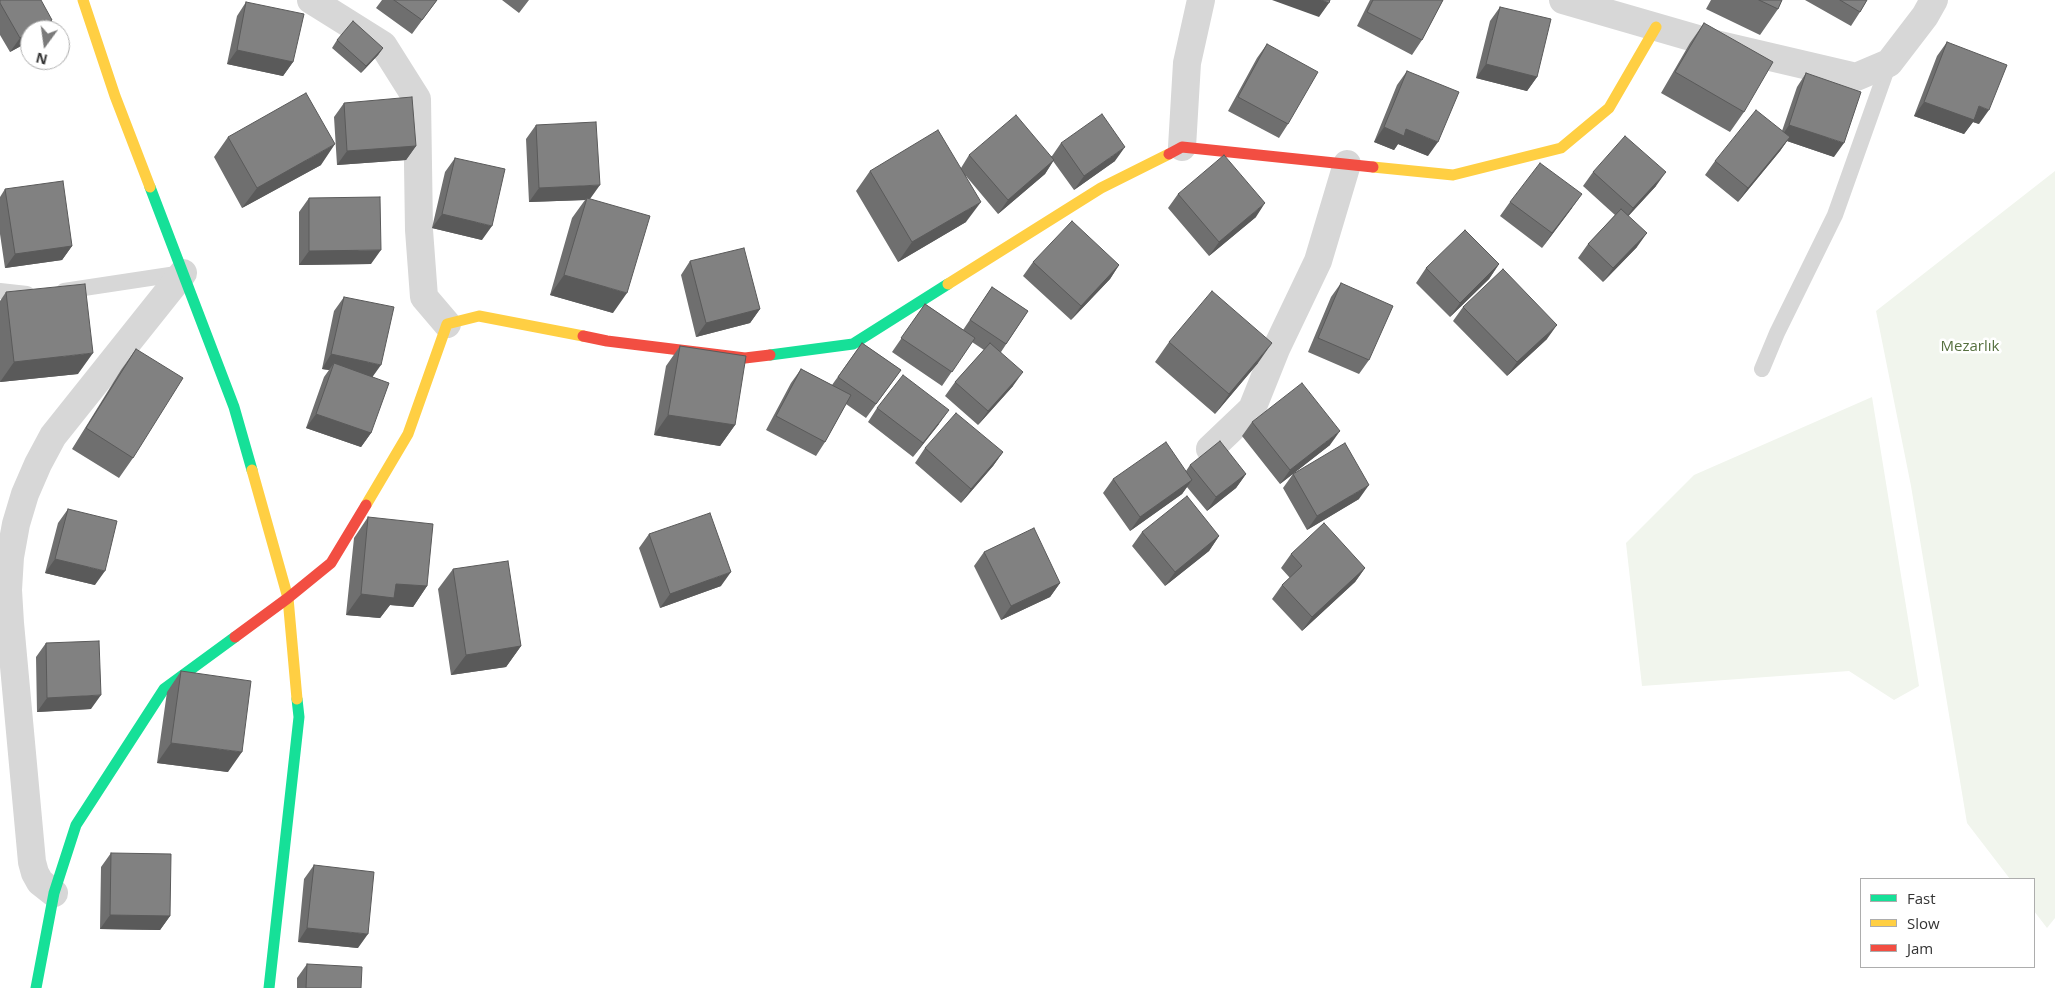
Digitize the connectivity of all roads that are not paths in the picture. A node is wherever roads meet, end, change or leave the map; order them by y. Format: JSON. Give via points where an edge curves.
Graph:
{"nodes":[{"id":1,"x":83,"y":0,"type":"edge"},
{"id":2,"x":311,"y":0,"type":"edge"},
{"id":3,"x":1201,"y":0,"type":"edge"},
{"id":4,"x":1563,"y":0,"type":"edge"},
{"id":5,"x":1934,"y":0,"type":"edge"},
{"id":6,"x":1656,"y":27,"type":"junction"},
{"id":7,"x":1889,"y":63,"type":"junction"},
{"id":8,"x":1182,"y":148,"type":"junction"},
{"id":9,"x":1347,"y":164,"type":"junction"},
{"id":10,"x":183,"y":273,"type":"junction"},
{"id":11,"x":0,"y":292,"type":"edge"},
{"id":12,"x":447,"y":324,"type":"junction"},
{"id":13,"x":1762,"y":369,"type":"dead end"},
{"id":14,"x":1210,"y":449,"type":"edge"},
{"id":15,"x":288,"y":598,"type":"junction"},
{"id":16,"x":54,"y":894,"type":"junction"},
{"id":17,"x":36,"y":988,"type":"edge"},
{"id":18,"x":269,"y":988,"type":"edge"}],
"edges":[{"from":1,"to":10,"type":"street","via":[[115,96]]},
{"from":2,"to":12,"type":"street","via":[[383,45],[417,99],[419,230],[424,296]]},
{"from":3,"to":8,"type":"street","via":[[1187,63]]},
{"from":4,"to":6,"type":"street"},
{"from":5,"to":7,"type":"street"},
{"from":6,"to":7,"type":"street","via":[[1856,77]]},
{"from":6,"to":9,"type":"street","via":[[1609,108],[1561,148],[1452,175]]},
{"from":7,"to":13,"type":"lane","via":[[1835,216]]},
{"from":8,"to":9,"type":"street"},
{"from":8,"to":12,"type":"street","via":[[1101,188],[853,344],[745,358],[607,341],[480,316]]},
{"from":9,"to":14,"type":"street","via":[[1318,261],[1252,408]]},
{"from":10,"to":11,"type":"lane","via":[[48,293]]},
{"from":10,"to":15,"type":"street","via":[[234,407]]},
{"from":10,"to":16,"type":"street","via":[[54,436],[25,494],[16,524],[8,590],[32,862],[40,882]]},
{"from":12,"to":15,"type":"street","via":[[408,434],[331,563]]},
{"from":15,"to":16,"type":"street","via":[[164,689],[76,825]]},
{"from":15,"to":18,"type":"street","via":[[299,717]]},
{"from":16,"to":17,"type":"street"}]}
